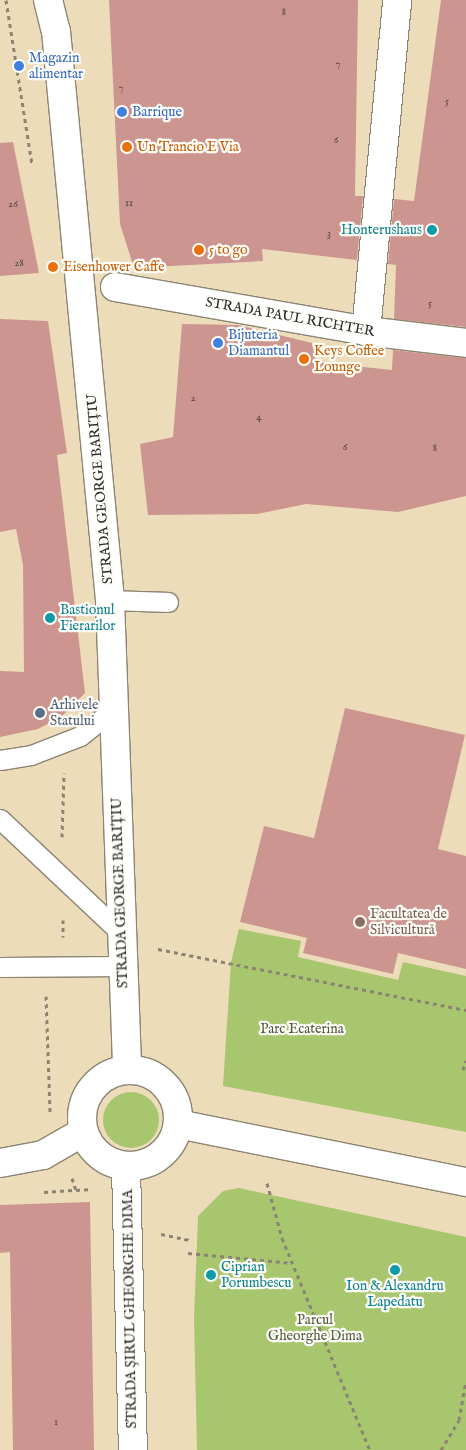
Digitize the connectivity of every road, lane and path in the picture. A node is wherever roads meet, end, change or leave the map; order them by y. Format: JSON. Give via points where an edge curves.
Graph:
{"nodes":[{"id":1,"x":48,"y":0,"type":"edge"},
{"id":2,"x":398,"y":0,"type":"edge"},
{"id":3,"x":114,"y":286,"type":"dead end"},
{"id":4,"x":366,"y":331,"type":"junction"},
{"id":5,"x":466,"y":343,"type":"edge"},
{"id":6,"x":110,"y":600,"type":"junction"},
{"id":7,"x":168,"y":602,"type":"dead end"},
{"id":8,"x":114,"y":709,"type":"junction"},
{"id":9,"x":0,"y":760,"type":"edge"},
{"id":10,"x":0,"y":819,"type":"edge"},
{"id":11,"x":120,"y":932,"type":"junction"},
{"id":12,"x":155,"y":949,"type":"dead end"},
{"id":13,"x":122,"y":966,"type":"junction"},
{"id":14,"x":0,"y":967,"type":"edge"},
{"id":15,"x":466,"y":1010,"type":"edge"},
{"id":16,"x":466,"y":1060,"type":"edge"},
{"id":17,"x":126,"y":1070,"type":"junction"},
{"id":18,"x":463,"y":1070,"type":"dead end"},
{"id":19,"x":178,"y":1124,"type":"junction"},
{"id":20,"x":83,"y":1132,"type":"junction"},
{"id":21,"x":58,"y":1149,"type":"junction"},
{"id":22,"x":0,"y":1163,"type":"edge"},
{"id":23,"x":126,"y":1167,"type":"junction"},
{"id":24,"x":466,"y":1182,"type":"edge"},
{"id":25,"x":267,"y":1183,"type":"dead end"},
{"id":26,"x":94,"y":1197,"type":"dead end"},
{"id":27,"x":188,"y":1253,"type":"dead end"},
{"id":28,"x":293,"y":1263,"type":"junction"},
{"id":29,"x":466,"y":1382,"type":"edge"},
{"id":30,"x":133,"y":1450,"type":"edge"},
{"id":31,"x":370,"y":1450,"type":"edge"},
{"id":32,"x":441,"y":1450,"type":"edge"}],
"edges":[{"from":1,"to":6,"type":"street","name":"STRADA GEORGE BARIȚIU","via":[[56,31]]},
{"from":2,"to":4,"type":"street"},
{"from":3,"to":4,"type":"street","name":"STRADA PAUL RICHTER"},
{"from":4,"to":5,"type":"street","name":"STRADA PAUL RICHTER"},
{"from":6,"to":7,"type":"lane"},
{"from":6,"to":8,"type":"street","name":"STRADA GEORGE BARIȚIU"},
{"from":8,"to":9,"type":"lane","via":[[80,736],[31,755]]},
{"from":8,"to":11,"type":"street","name":"STRADA GEORGE BARIȚIU"},
{"from":10,"to":11,"type":"lane"},
{"from":11,"to":13,"type":"street","name":"STRADA GEORGE BARIȚIU"},
{"from":12,"to":15,"type":"path"},
{"from":13,"to":14,"type":"lane"},
{"from":13,"to":17,"type":"street","name":"STRADA GEORGE BARIȚIU"},
{"from":16,"to":18,"type":"path"},
{"from":17,"to":19,"type":"street","via":[[161,1081],[176,1102]]},
{"from":17,"to":20,"type":"street","via":[[106,1076],[93,1086],[85,1100]]},
{"from":19,"to":23,"type":"street","via":[[166,1151],[155,1160]]},
{"from":19,"to":24,"type":"street"},
{"from":20,"to":21,"type":"street"},
{"from":20,"to":23,"type":"street","via":[[99,1156]]},
{"from":21,"to":22,"type":"street"},
{"from":21,"to":26,"type":"path","via":[[76,1190],[94,1189]]},
{"from":23,"to":30,"type":"street","name":"STRADA ȘIRUL GHEORGHE DIMA"},
{"from":25,"to":28,"type":"path"},
{"from":27,"to":28,"type":"path"},
{"from":28,"to":31,"type":"path"},
{"from":29,"to":32,"type":"path","via":[[459,1420]]}]}
